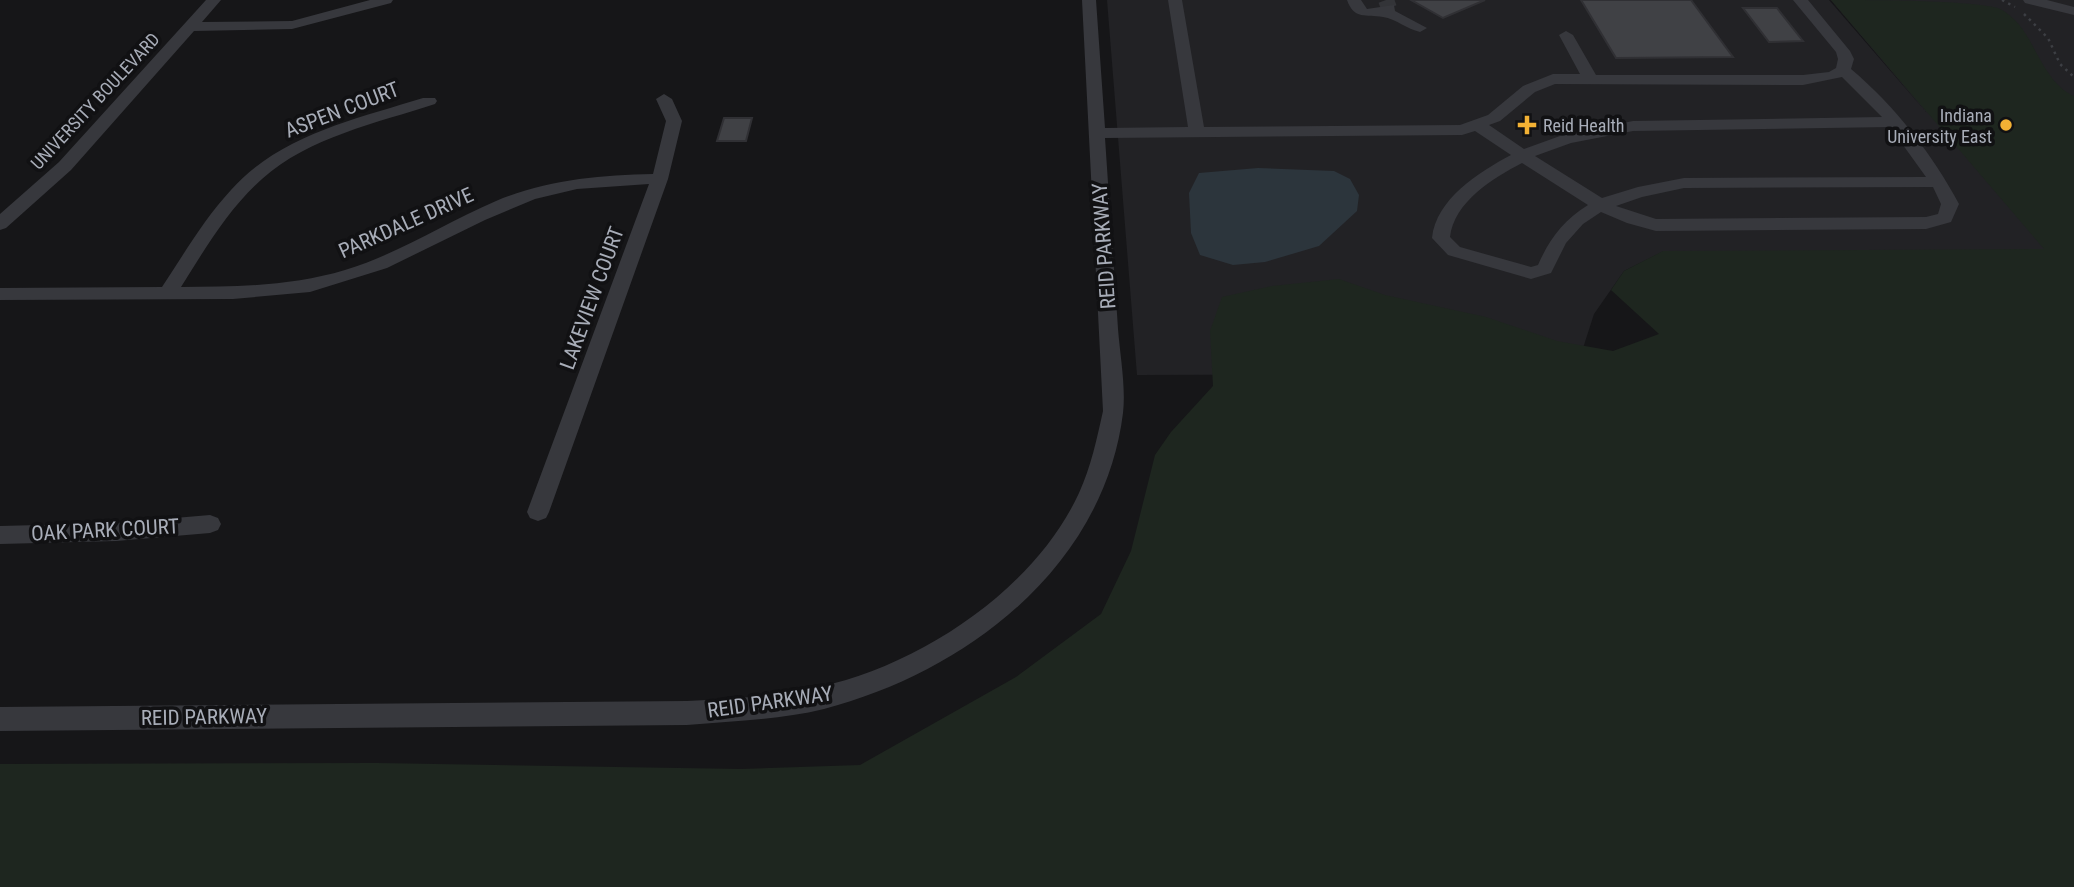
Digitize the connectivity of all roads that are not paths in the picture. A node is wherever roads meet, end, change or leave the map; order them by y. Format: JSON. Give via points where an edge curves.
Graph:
{"nodes":[{"id":1,"x":214,"y":0,"type":"edge"},
{"id":2,"x":386,"y":0,"type":"edge"},
{"id":3,"x":1089,"y":0,"type":"edge"},
{"id":4,"x":1175,"y":0,"type":"edge"},
{"id":5,"x":1354,"y":0,"type":"edge"},
{"id":6,"x":1800,"y":0,"type":"edge"},
{"id":7,"x":2030,"y":0,"type":"edge"},
{"id":8,"x":2074,"y":12,"type":"edge"},
{"id":9,"x":191,"y":27,"type":"junction"},
{"id":10,"x":1420,"y":29,"type":"dead end"},
{"id":11,"x":1566,"y":36,"type":"dead end"},
{"id":12,"x":1843,"y":70,"type":"junction"},
{"id":13,"x":1590,"y":78,"type":"junction"},
{"id":14,"x":664,"y":99,"type":"dead end"},
{"id":15,"x":429,"y":101,"type":"dead end"},
{"id":16,"x":1893,"y":122,"type":"junction"},
{"id":17,"x":1479,"y":126,"type":"junction"},
{"id":18,"x":1197,"y":132,"type":"junction"},
{"id":19,"x":1095,"y":133,"type":"junction"},
{"id":20,"x":1522,"y":154,"type":"junction"},
{"id":21,"x":660,"y":179,"type":"junction"},
{"id":22,"x":1940,"y":182,"type":"junction"},
{"id":23,"x":1600,"y":205,"type":"junction"},
{"id":24,"x":0,"y":224,"type":"edge"},
{"id":25,"x":167,"y":293,"type":"junction"},
{"id":26,"x":0,"y":294,"type":"edge"},
{"id":27,"x":538,"y":512,"type":"dead end"},
{"id":28,"x":210,"y":524,"type":"dead end"},
{"id":29,"x":0,"y":535,"type":"edge"},
{"id":30,"x":0,"y":719,"type":"edge"}],
"edges":[{"from":1,"to":9,"type":"street","name":"UNIVERSITY BOULEVARD"},
{"from":2,"to":9,"type":"street","via":[[292,25]]},
{"from":3,"to":19,"type":"street","name":"REID PARKWAY"},
{"from":4,"to":18,"type":"street"},
{"from":5,"to":10,"type":"street","via":[[1364,13],[1388,10]]},
{"from":6,"to":12,"type":"street","via":[[1843,51]]},
{"from":7,"to":8,"type":"street"},
{"from":9,"to":24,"type":"street","name":"UNIVERSITY BOULEVARD","via":[[65,166]]},
{"from":11,"to":13,"type":"street"},
{"from":12,"to":13,"type":"street","via":[[1803,80]]},
{"from":12,"to":16,"type":"street"},
{"from":13,"to":17,"type":"street","via":[[1540,83]]},
{"from":14,"to":21,"type":"street","name":"LAKEVIEW COURT","via":[[674,121]]},
{"from":15,"to":25,"type":"street","name":"ASPEN COURT","via":[[312,142],[270,164],[238,192]]},
{"from":16,"to":20,"type":"street","via":[[1633,125],[1577,135]]},
{"from":16,"to":22,"type":"street"},
{"from":17,"to":18,"type":"street","via":[[1441,132]]},
{"from":17,"to":20,"type":"street"},
{"from":18,"to":19,"type":"street"},
{"from":19,"to":30,"type":"street","name":"REID PARKWAY","via":[[1112,368],[1113,411],[1103,457],[1088,496],[1060,544],[993,616],[950,645],[838,694],[772,706],[687,713]]},
{"from":20,"to":23,"type":"street"},
{"from":20,"to":23,"type":"street","via":[[1486,175],[1456,203],[1441,232],[1445,246],[1538,272],[1545,269],[1567,230]]},
{"from":21,"to":25,"type":"street","name":"PARKDALE DRIVE","via":[[581,183],[529,195],[388,260],[308,286]]},
{"from":21,"to":27,"type":"street","name":"LAKEVIEW COURT"},
{"from":22,"to":23,"type":"street","via":[[1684,183]]},
{"from":22,"to":23,"type":"street","via":[[1950,204],[1945,218],[1926,223],[1656,225],[1632,221]]},
{"from":25,"to":26,"type":"street","name":"PARKDALE DRIVE"},
{"from":28,"to":29,"type":"street","name":"OAK PARK COURT"}]}
